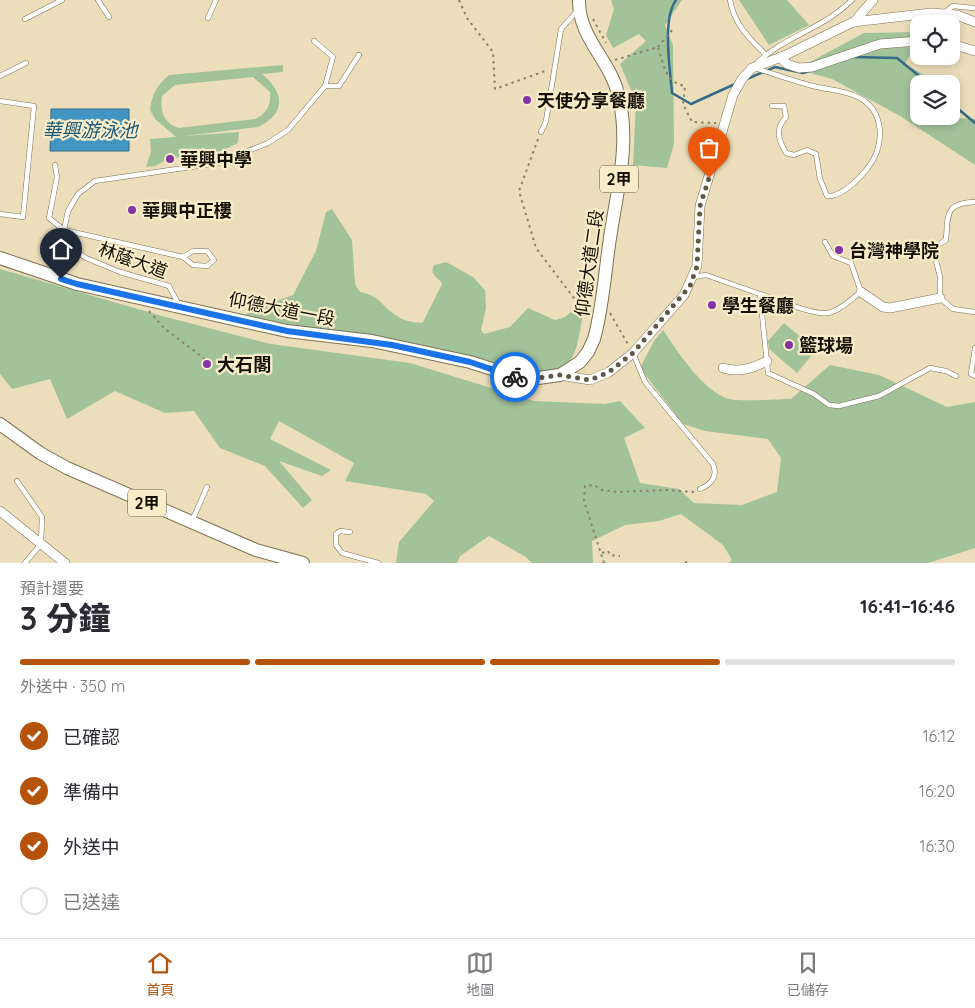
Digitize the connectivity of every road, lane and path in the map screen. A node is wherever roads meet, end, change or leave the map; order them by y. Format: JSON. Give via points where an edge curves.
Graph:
{"nodes":[{"id":1,"x":62,"y":0,"type":"edge"},
{"id":2,"x":98,"y":0,"type":"edge"},
{"id":3,"x":216,"y":0,"type":"edge"},
{"id":4,"x":460,"y":0,"type":"edge"},
{"id":5,"x":730,"y":0,"type":"edge"},
{"id":6,"x":852,"y":0,"type":"edge"},
{"id":7,"x":873,"y":0,"type":"edge"},
{"id":8,"x":579,"y":5,"type":"edge"},
{"id":9,"x":974,"y":8,"type":"dead end"},
{"id":10,"x":936,"y":12,"type":"junction"},
{"id":11,"x":109,"y":17,"type":"dead end"},
{"id":12,"x":208,"y":18,"type":"dead end"},
{"id":13,"x":25,"y":19,"type":"dead end"},
{"id":14,"x":854,"y":22,"type":"junction"},
{"id":15,"x":975,"y":22,"type":"edge"},
{"id":16,"x":673,"y":29,"type":"dead end"},
{"id":17,"x":314,"y":41,"type":"dead end"},
{"id":18,"x":910,"y":42,"type":"edge"},
{"id":19,"x":608,"y":47,"type":"dead end"},
{"id":20,"x":658,"y":47,"type":"junction"},
{"id":21,"x":960,"y":47,"type":"edge"},
{"id":22,"x":975,"y":51,"type":"edge"},
{"id":23,"x":611,"y":54,"type":"dead end"},
{"id":24,"x":765,"y":54,"type":"junction"},
{"id":25,"x":359,"y":55,"type":"dead end"},
{"id":26,"x":780,"y":57,"type":"junction"},
{"id":27,"x":26,"y":63,"type":"dead end"},
{"id":28,"x":553,"y":68,"type":"junction"},
{"id":29,"x":752,"y":68,"type":"junction"},
{"id":30,"x":0,"y":76,"type":"edge"},
{"id":31,"x":325,"y":86,"type":"junction"},
{"id":32,"x":0,"y":101,"type":"edge"},
{"id":33,"x":772,"y":106,"type":"dead end"},
{"id":34,"x":726,"y":124,"type":"junction"},
{"id":35,"x":541,"y":132,"type":"joint"},
{"id":36,"x":55,"y":165,"type":"dead end"},
{"id":37,"x":975,"y":202,"type":"edge"},
{"id":38,"x":0,"y":214,"type":"edge"},
{"id":39,"x":64,"y":230,"type":"junction"},
{"id":40,"x":825,"y":242,"type":"dead end"},
{"id":41,"x":183,"y":257,"type":"junction"},
{"id":42,"x":0,"y":258,"type":"edge"},
{"id":43,"x":693,"y":277,"type":"junction"},
{"id":44,"x":860,"y":292,"type":"junction"},
{"id":45,"x":760,"y":294,"type":"junction"},
{"id":46,"x":940,"y":298,"type":"junction"},
{"id":47,"x":181,"y":307,"type":"junction"},
{"id":48,"x":148,"y":310,"type":"dead end"},
{"id":49,"x":609,"y":311,"type":"dead end"},
{"id":50,"x":975,"y":312,"type":"edge"},
{"id":51,"x":586,"y":314,"type":"dead end"},
{"id":52,"x":975,"y":348,"type":"edge"},
{"id":53,"x":633,"y":353,"type":"junction"},
{"id":54,"x":767,"y":361,"type":"junction"},
{"id":55,"x":209,"y":362,"type":"dead end"},
{"id":56,"x":723,"y":368,"type":"dead end"},
{"id":57,"x":560,"y":375,"type":"junction"},
{"id":58,"x":956,"y":376,"type":"dead end"},
{"id":59,"x":975,"y":376,"type":"edge"},
{"id":60,"x":0,"y":424,"type":"edge"},
{"id":61,"x":17,"y":481,"type":"dead end"},
{"id":62,"x":207,"y":487,"type":"dead end"},
{"id":63,"x":700,"y":489,"type":"joint"},
{"id":64,"x":0,"y":511,"type":"edge"},
{"id":65,"x":192,"y":523,"type":"junction"},
{"id":66,"x":350,"y":532,"type":"dead end"},
{"id":67,"x":41,"y":544,"type":"junction"},
{"id":68,"x":602,"y":553,"type":"junction"},
{"id":69,"x":620,"y":556,"type":"dead end"},
{"id":70,"x":689,"y":560,"type":"dead end"},
{"id":71,"x":26,"y":563,"type":"edge"},
{"id":72,"x":65,"y":563,"type":"edge"},
{"id":73,"x":303,"y":563,"type":"edge"},
{"id":74,"x":378,"y":563,"type":"edge"},
{"id":75,"x":604,"y":563,"type":"edge"},
{"id":76,"x":686,"y":563,"type":"edge"}],
"edges":[{"from":1,"to":13,"type":"lane"},
{"from":2,"to":11,"type":"lane"},
{"from":3,"to":12,"type":"lane"},
{"from":4,"to":28,"type":"path","via":[[467,18],[493,52],[495,89]]},
{"from":5,"to":24,"type":"lane","via":[[741,30]]},
{"from":6,"to":24,"type":"lane","via":[[816,27]]},
{"from":7,"to":14,"type":"street"},
{"from":8,"to":19,"type":"path","via":[[594,21]]},
{"from":8,"to":28,"type":"lane","via":[[561,29]]},
{"from":8,"to":57,"type":"main road","name":"仰德大道二段","number":"2甲","via":[[589,41],[604,62],[618,92],[624,143],[596,332],[584,357]]},
{"from":9,"to":10,"type":"lane","via":[[953,6]]},
{"from":10,"to":14,"type":"street"},
{"from":10,"to":15,"type":"street"},
{"from":14,"to":26,"type":"street"},
{"from":16,"to":20,"type":"path"},
{"from":17,"to":31,"type":"lane","via":[[333,57]]},
{"from":18,"to":26,"type":"street","via":[[880,44],[812,67],[798,68]]},
{"from":20,"to":23,"type":"path","via":[[615,60]]},
{"from":20,"to":34,"type":"path","via":[[666,75],[678,85],[685,86],[683,104],[692,122]]},
{"from":21,"to":22,"type":"street"},
{"from":24,"to":29,"type":"lane"},
{"from":25,"to":31,"type":"lane","via":[[339,86]]},
{"from":26,"to":29,"type":"street"},
{"from":27,"to":30,"type":"lane"},
{"from":28,"to":35,"type":"lane","via":[[546,121]]},
{"from":29,"to":33,"type":"lane","via":[[859,97],[876,112],[879,120],[881,134],[871,164],[836,196],[827,196],[816,154],[807,150],[794,155],[786,153],[778,133],[779,124],[786,117],[784,106]]},
{"from":29,"to":34,"type":"street","via":[[733,95]]},
{"from":31,"to":39,"type":"lane","via":[[288,130],[268,143],[218,164],[95,182],[78,194],[68,211]]},
{"from":32,"to":38,"type":"lane","via":[[34,106],[23,217]]},
{"from":34,"to":43,"type":"street","via":[[700,206],[700,250]]},
{"from":35,"to":51,"type":"path","via":[[519,192],[536,248]]},
{"from":36,"to":39,"type":"lane","name":"林蔭大道","via":[[57,177],[49,218]]},
{"from":37,"to":46,"type":"lane","via":[[959,202],[952,208],[947,215],[946,240],[934,248],[940,277]]},
{"from":39,"to":41,"type":"lane"},
{"from":39,"to":47,"type":"lane","name":"林蔭大道","via":[[68,245],[86,258],[169,286]]},
{"from":40,"to":44,"type":"lane","via":[[833,256],[851,263]]},
{"from":41,"to":41,"type":"lane","via":[[193,265],[207,266],[214,260],[207,252],[193,251]]},
{"from":42,"to":47,"type":"main road","name":"仰德大道一段","via":[[77,284]]},
{"from":43,"to":45,"type":"lane","via":[[706,276]]},
{"from":43,"to":53,"type":"street","via":[[684,295]]},
{"from":44,"to":45,"type":"lane","via":[[839,309],[827,313]]},
{"from":44,"to":46,"type":"street","via":[[890,308]]},
{"from":45,"to":54,"type":"lane"},
{"from":46,"to":50,"type":"lane","via":[[953,309]]},
{"from":47,"to":57,"type":"main road","name":"仰德大道一段","via":[[287,331],[382,343],[470,362],[518,377]]},
{"from":48,"to":55,"type":"path","via":[[166,330]]},
{"from":49,"to":53,"type":"path"},
{"from":52,"to":59,"type":"lane","via":[[971,374]]},
{"from":53,"to":57,"type":"street","via":[[609,372],[590,380]]},
{"from":53,"to":63,"type":"lane","via":[[645,382],[713,464],[714,477],[710,484]]},
{"from":54,"to":56,"type":"street","via":[[752,368]]},
{"from":54,"to":58,"type":"lane","via":[[768,373],[814,394],[829,405],[839,406],[879,396],[930,368],[946,370]]},
{"from":60,"to":65,"type":"main road","number":"2甲","via":[[67,468]]},
{"from":61,"to":67,"type":"lane","via":[[42,517]]},
{"from":62,"to":65,"type":"lane"},
{"from":63,"to":68,"type":"path","via":[[692,493],[665,490],[617,492],[594,485],[585,486],[584,501]]},
{"from":64,"to":67,"type":"street"},
{"from":65,"to":73,"type":"main road","number":"2甲","via":[[256,550]]},
{"from":66,"to":74,"type":"lane","via":[[336,534],[336,545],[342,553]]},
{"from":67,"to":71,"type":"lane"},
{"from":67,"to":72,"type":"street"},
{"from":68,"to":69,"type":"path","via":[[608,551]]},
{"from":68,"to":75,"type":"path"},
{"from":70,"to":76,"type":"path"}]}
